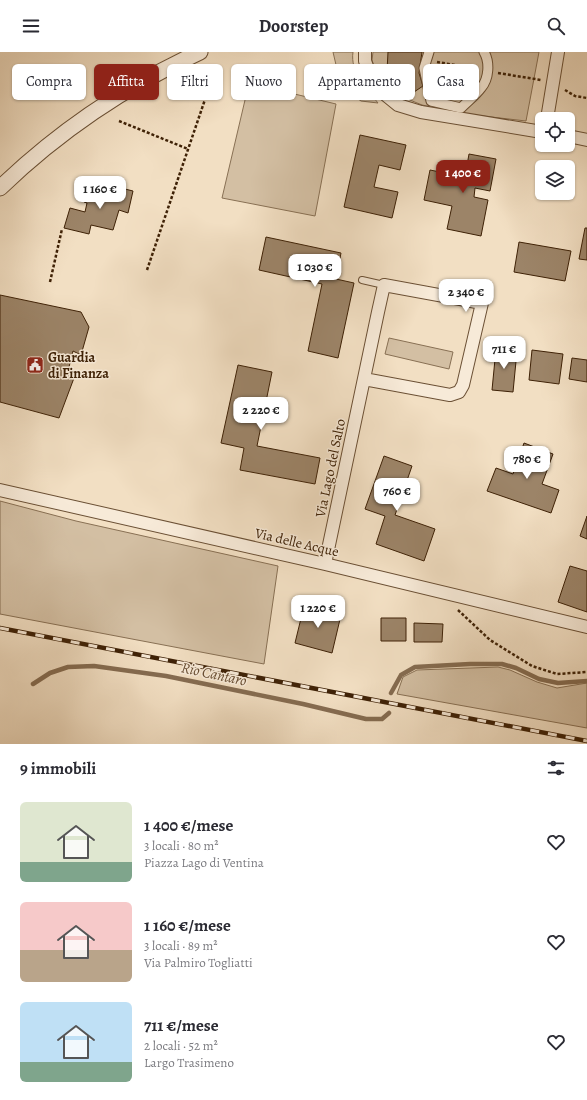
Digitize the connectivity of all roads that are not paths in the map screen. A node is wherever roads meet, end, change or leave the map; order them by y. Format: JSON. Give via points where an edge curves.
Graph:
{"nodes":[{"id":1,"x":200,"y":52,"type":"edge"},
{"id":2,"x":365,"y":52,"type":"edge"},
{"id":3,"x":484,"y":52,"type":"edge"},
{"id":4,"x":558,"y":52,"type":"edge"},
{"id":5,"x":428,"y":56,"type":"edge"},
{"id":6,"x":548,"y":112,"type":"edge"},
{"id":7,"x":535,"y":131,"type":"edge"},
{"id":8,"x":575,"y":137,"type":"edge"},
{"id":9,"x":587,"y":140,"type":"edge"},
{"id":10,"x":0,"y":188,"type":"edge"},
{"id":11,"x":362,"y":280,"type":"dead end"},
{"id":12,"x":384,"y":285,"type":"junction"},
{"id":13,"x":364,"y":379,"type":"junction"},
{"id":14,"x":0,"y":490,"type":"edge"},
{"id":15,"x":325,"y":564,"type":"junction"},
{"id":16,"x":587,"y":627,"type":"edge"}],
"edges":[{"from":1,"to":10,"type":"street","via":[[125,91],[69,128]]},
{"from":2,"to":7,"type":"street","via":[[365,61],[371,77],[382,92],[398,105],[421,112]]},
{"from":3,"to":5,"type":"street","via":[[488,65],[486,79],[482,87],[462,108],[431,101],[424,68]]},
{"from":4,"to":6,"type":"street"},
{"from":8,"to":9,"type":"street"},
{"from":11,"to":12,"type":"lane"},
{"from":12,"to":13,"type":"street","name":"Via Lago del Salto"},
{"from":12,"to":13,"type":"street","via":[[482,303],[463,385],[459,392],[450,395]]},
{"from":13,"to":15,"type":"street","name":"Via Lago del Salto"},
{"from":14,"to":15,"type":"street","name":"Via delle Acque"},
{"from":15,"to":16,"type":"street","name":"Via delle Acque"}]}
